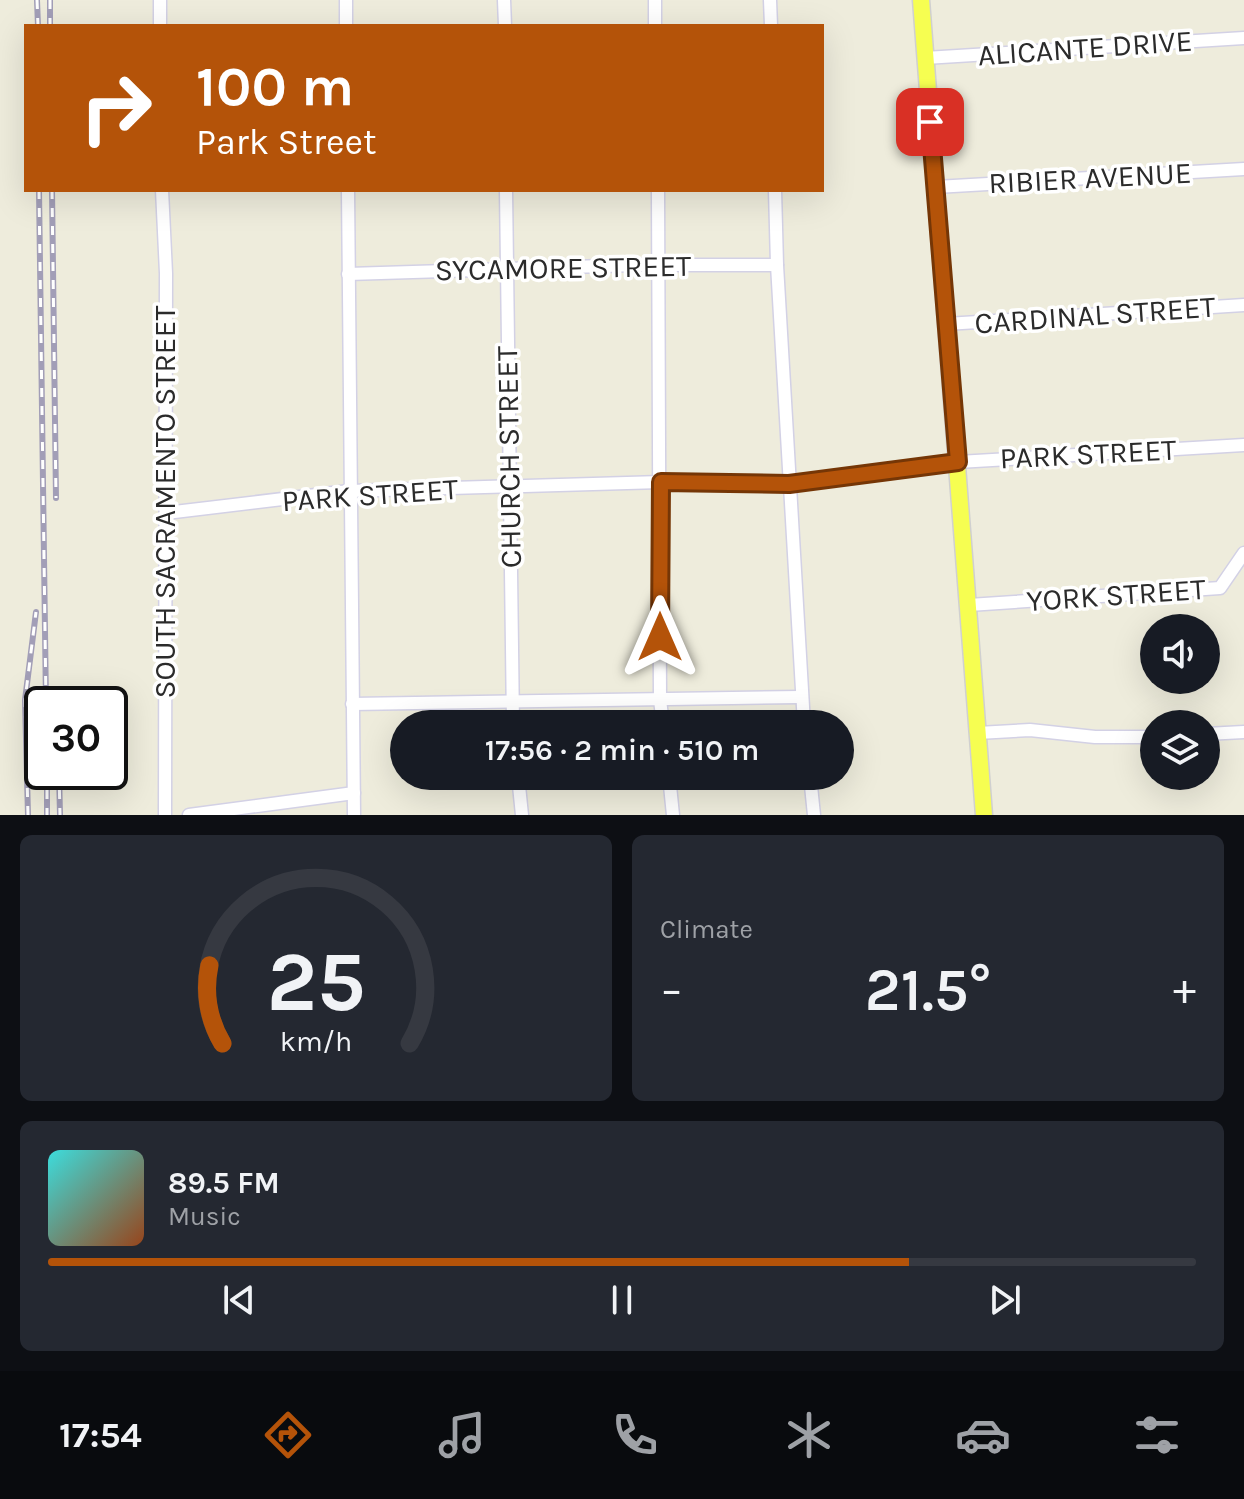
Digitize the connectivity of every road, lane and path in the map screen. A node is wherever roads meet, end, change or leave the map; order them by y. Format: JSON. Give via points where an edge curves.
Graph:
{"nodes":[{"id":1,"x":160,"y":0,"type":"edge"},
{"id":2,"x":346,"y":0,"type":"edge"},
{"id":3,"x":504,"y":0,"type":"edge"},
{"id":4,"x":655,"y":0,"type":"edge"},
{"id":5,"x":770,"y":0,"type":"edge"},
{"id":6,"x":921,"y":0,"type":"edge"},
{"id":7,"x":160,"y":24,"type":"edge"},
{"id":8,"x":346,"y":24,"type":"edge"},
{"id":9,"x":505,"y":24,"type":"edge"},
{"id":10,"x":655,"y":24,"type":"edge"},
{"id":11,"x":771,"y":24,"type":"edge"},
{"id":12,"x":1244,"y":38,"type":"edge"},
{"id":13,"x":925,"y":58,"type":"junction"},
{"id":14,"x":1244,"y":169,"type":"edge"},
{"id":15,"x":936,"y":187,"type":"junction"},
{"id":16,"x":162,"y":192,"type":"edge"},
{"id":17,"x":348,"y":192,"type":"edge"},
{"id":18,"x":506,"y":192,"type":"edge"},
{"id":19,"x":658,"y":192,"type":"edge"},
{"id":20,"x":775,"y":192,"type":"edge"},
{"id":21,"x":659,"y":265,"type":"junction"},
{"id":22,"x":777,"y":265,"type":"junction"},
{"id":23,"x":507,"y":269,"type":"junction"},
{"id":24,"x":348,"y":274,"type":"junction"},
{"id":25,"x":1244,"y":305,"type":"edge"},
{"id":26,"x":946,"y":324,"type":"junction"},
{"id":27,"x":1244,"y":445,"type":"edge"},
{"id":28,"x":958,"y":462,"type":"junction"},
{"id":29,"x":661,"y":482,"type":"junction"},
{"id":30,"x":789,"y":484,"type":"junction"},
{"id":31,"x":511,"y":487,"type":"junction"},
{"id":32,"x":349,"y":491,"type":"junction"},
{"id":33,"x":166,"y":513,"type":"junction"},
{"id":34,"x":1244,"y":553,"type":"edge"},
{"id":35,"x":969,"y":605,"type":"junction"},
{"id":36,"x":800,"y":697,"type":"junction"},
{"id":37,"x":660,"y":700,"type":"junction"},
{"id":38,"x":511,"y":701,"type":"junction"},
{"id":39,"x":352,"y":704,"type":"junction"},
{"id":40,"x":512,"y":710,"type":"edge"},
{"id":41,"x":661,"y":710,"type":"edge"},
{"id":42,"x":802,"y":710,"type":"edge"},
{"id":43,"x":1244,"y":732,"type":"edge"},
{"id":44,"x":978,"y":733,"type":"junction"},
{"id":45,"x":1220,"y":733,"type":"edge"},
{"id":46,"x":1140,"y":737,"type":"edge"},
{"id":47,"x":519,"y":790,"type":"edge"},
{"id":48,"x":670,"y":790,"type":"edge"},
{"id":49,"x":811,"y":790,"type":"edge"},
{"id":50,"x":354,"y":793,"type":"junction"},
{"id":51,"x":165,"y":815,"type":"edge"},
{"id":52,"x":189,"y":815,"type":"edge"},
{"id":53,"x":354,"y":815,"type":"edge"},
{"id":54,"x":522,"y":815,"type":"edge"},
{"id":55,"x":673,"y":815,"type":"edge"},
{"id":56,"x":814,"y":815,"type":"edge"},
{"id":57,"x":984,"y":815,"type":"edge"}],
"edges":[{"from":1,"to":7,"type":"street"},
{"from":2,"to":8,"type":"street"},
{"from":3,"to":9,"type":"street"},
{"from":4,"to":10,"type":"street"},
{"from":5,"to":11,"type":"street"},
{"from":6,"to":13,"type":"main road"},
{"from":12,"to":13,"type":"street","name":"ALICANTE DRIVE"},
{"from":13,"to":15,"type":"main road"},
{"from":14,"to":15,"type":"street","name":"RIBIER AVENUE"},
{"from":15,"to":26,"type":"main road"},
{"from":16,"to":33,"type":"street","name":"SOUTH SACRAMENTO STREET"},
{"from":17,"to":24,"type":"street"},
{"from":18,"to":23,"type":"street","name":"CHURCH STREET"},
{"from":19,"to":21,"type":"street"},
{"from":20,"to":22,"type":"street"},
{"from":21,"to":22,"type":"street","name":"SYCAMORE STREET"},
{"from":21,"to":23,"type":"street","name":"SYCAMORE STREET"},
{"from":21,"to":29,"type":"street"},
{"from":22,"to":30,"type":"street"},
{"from":23,"to":24,"type":"street","name":"SYCAMORE STREET"},
{"from":23,"to":31,"type":"street","name":"CHURCH STREET"},
{"from":24,"to":32,"type":"street"},
{"from":25,"to":26,"type":"street","name":"CARDINAL STREET"},
{"from":26,"to":28,"type":"main road"},
{"from":27,"to":28,"type":"street","name":"PARK STREET"},
{"from":28,"to":30,"type":"street","name":"PARK STREET"},
{"from":28,"to":35,"type":"main road"},
{"from":29,"to":30,"type":"street","name":"PARK STREET"},
{"from":29,"to":31,"type":"street","name":"PARK STREET"},
{"from":29,"to":37,"type":"street"},
{"from":30,"to":36,"type":"street"},
{"from":31,"to":32,"type":"street","name":"PARK STREET"},
{"from":31,"to":38,"type":"street","name":"CHURCH STREET"},
{"from":32,"to":33,"type":"street","name":"PARK STREET"},
{"from":32,"to":39,"type":"street"},
{"from":33,"to":51,"type":"street","name":"SOUTH SACRAMENTO STREET"},
{"from":34,"to":35,"type":"street","name":"YORK STREET","via":[[1220,588]]},
{"from":35,"to":44,"type":"main road"},
{"from":36,"to":37,"type":"street"},
{"from":36,"to":42,"type":"street"},
{"from":37,"to":38,"type":"street"},
{"from":37,"to":41,"type":"street"},
{"from":38,"to":39,"type":"street"},
{"from":38,"to":40,"type":"street","name":"CHURCH STREET"},
{"from":39,"to":50,"type":"street"},
{"from":43,"to":45,"type":"street"},
{"from":44,"to":46,"type":"street","via":[[1030,730]]},
{"from":44,"to":57,"type":"main road"},
{"from":47,"to":54,"type":"street"},
{"from":48,"to":55,"type":"street"},
{"from":49,"to":56,"type":"street"},
{"from":50,"to":52,"type":"street"},
{"from":50,"to":53,"type":"street"}]}
